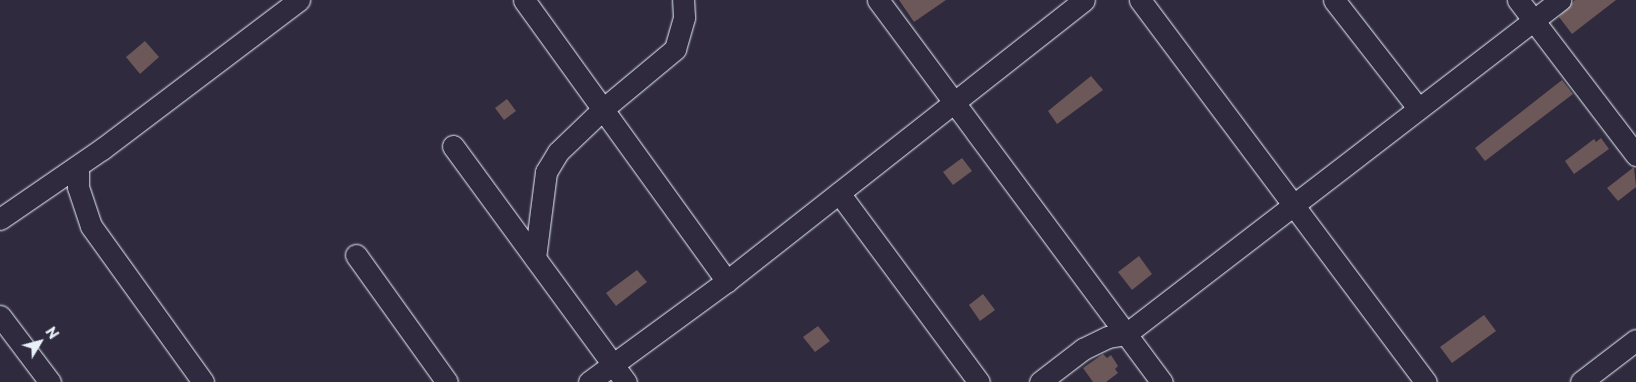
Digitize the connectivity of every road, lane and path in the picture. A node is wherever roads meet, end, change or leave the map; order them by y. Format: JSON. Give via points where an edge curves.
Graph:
{"nodes":[{"id":1,"x":299,"y":0,"type":"edge"},
{"id":2,"x":524,"y":0,"type":"edge"},
{"id":3,"x":683,"y":0,"type":"edge"},
{"id":4,"x":878,"y":0,"type":"edge"},
{"id":5,"x":1084,"y":0,"type":"edge"},
{"id":6,"x":1140,"y":0,"type":"edge"},
{"id":7,"x":1334,"y":0,"type":"edge"},
{"id":8,"x":1518,"y":0,"type":"edge"},
{"id":9,"x":1560,"y":0,"type":"edge"},
{"id":10,"x":1533,"y":20,"type":"junction"},
{"id":11,"x":953,"y":103,"type":"junction"},
{"id":12,"x":1418,"y":108,"type":"junction"},
{"id":13,"x":603,"y":109,"type":"junction"},
{"id":14,"x":453,"y":146,"type":"dead end"},
{"id":15,"x":1636,"y":155,"type":"edge"},
{"id":16,"x":78,"y":166,"type":"junction"},
{"id":17,"x":839,"y":193,"type":"junction"},
{"id":18,"x":1292,"y":204,"type":"junction"},
{"id":19,"x":0,"y":218,"type":"edge"},
{"id":20,"x":356,"y":255,"type":"dead end"},
{"id":21,"x":535,"y":258,"type":"junction"},
{"id":22,"x":726,"y":281,"type":"junction"},
{"id":23,"x":0,"y":316,"type":"edge"},
{"id":24,"x":1126,"y":334,"type":"junction"},
{"id":25,"x":1636,"y":340,"type":"edge"},
{"id":26,"x":613,"y":364,"type":"junction"},
{"id":27,"x":50,"y":382,"type":"edge"},
{"id":28,"x":203,"y":382,"type":"edge"},
{"id":29,"x":447,"y":382,"type":"edge"},
{"id":30,"x":589,"y":382,"type":"edge"},
{"id":31,"x":626,"y":382,"type":"edge"},
{"id":32,"x":979,"y":382,"type":"edge"},
{"id":33,"x":1040,"y":382,"type":"edge"},
{"id":34,"x":1162,"y":382,"type":"edge"},
{"id":35,"x":1426,"y":382,"type":"edge"},
{"id":36,"x":1581,"y":382,"type":"edge"}],
"edges":[{"from":1,"to":16,"type":"street"},
{"from":2,"to":13,"type":"street"},
{"from":3,"to":13,"type":"street","via":[[684,17],[676,49]]},
{"from":4,"to":11,"type":"street"},
{"from":5,"to":11,"type":"street"},
{"from":6,"to":18,"type":"street"},
{"from":7,"to":12,"type":"street"},
{"from":8,"to":10,"type":"street"},
{"from":9,"to":10,"type":"street"},
{"from":10,"to":12,"type":"street"},
{"from":10,"to":15,"type":"street"},
{"from":11,"to":17,"type":"street"},
{"from":11,"to":24,"type":"street"},
{"from":12,"to":18,"type":"street"},
{"from":13,"to":21,"type":"street","via":[[558,152],[546,172]]},
{"from":13,"to":22,"type":"street"},
{"from":14,"to":21,"type":"street"},
{"from":16,"to":19,"type":"street"},
{"from":16,"to":28,"type":"street","via":[[78,187],[91,226]]},
{"from":17,"to":22,"type":"street"},
{"from":17,"to":32,"type":"street"},
{"from":18,"to":24,"type":"street"},
{"from":18,"to":35,"type":"street"},
{"from":20,"to":29,"type":"street"},
{"from":21,"to":26,"type":"street"},
{"from":22,"to":26,"type":"street"},
{"from":23,"to":27,"type":"street"},
{"from":24,"to":33,"type":"street","via":[[1108,337],[1083,349]]},
{"from":24,"to":34,"type":"street"},
{"from":25,"to":36,"type":"street"},
{"from":26,"to":30,"type":"street"},
{"from":26,"to":31,"type":"street"}]}
